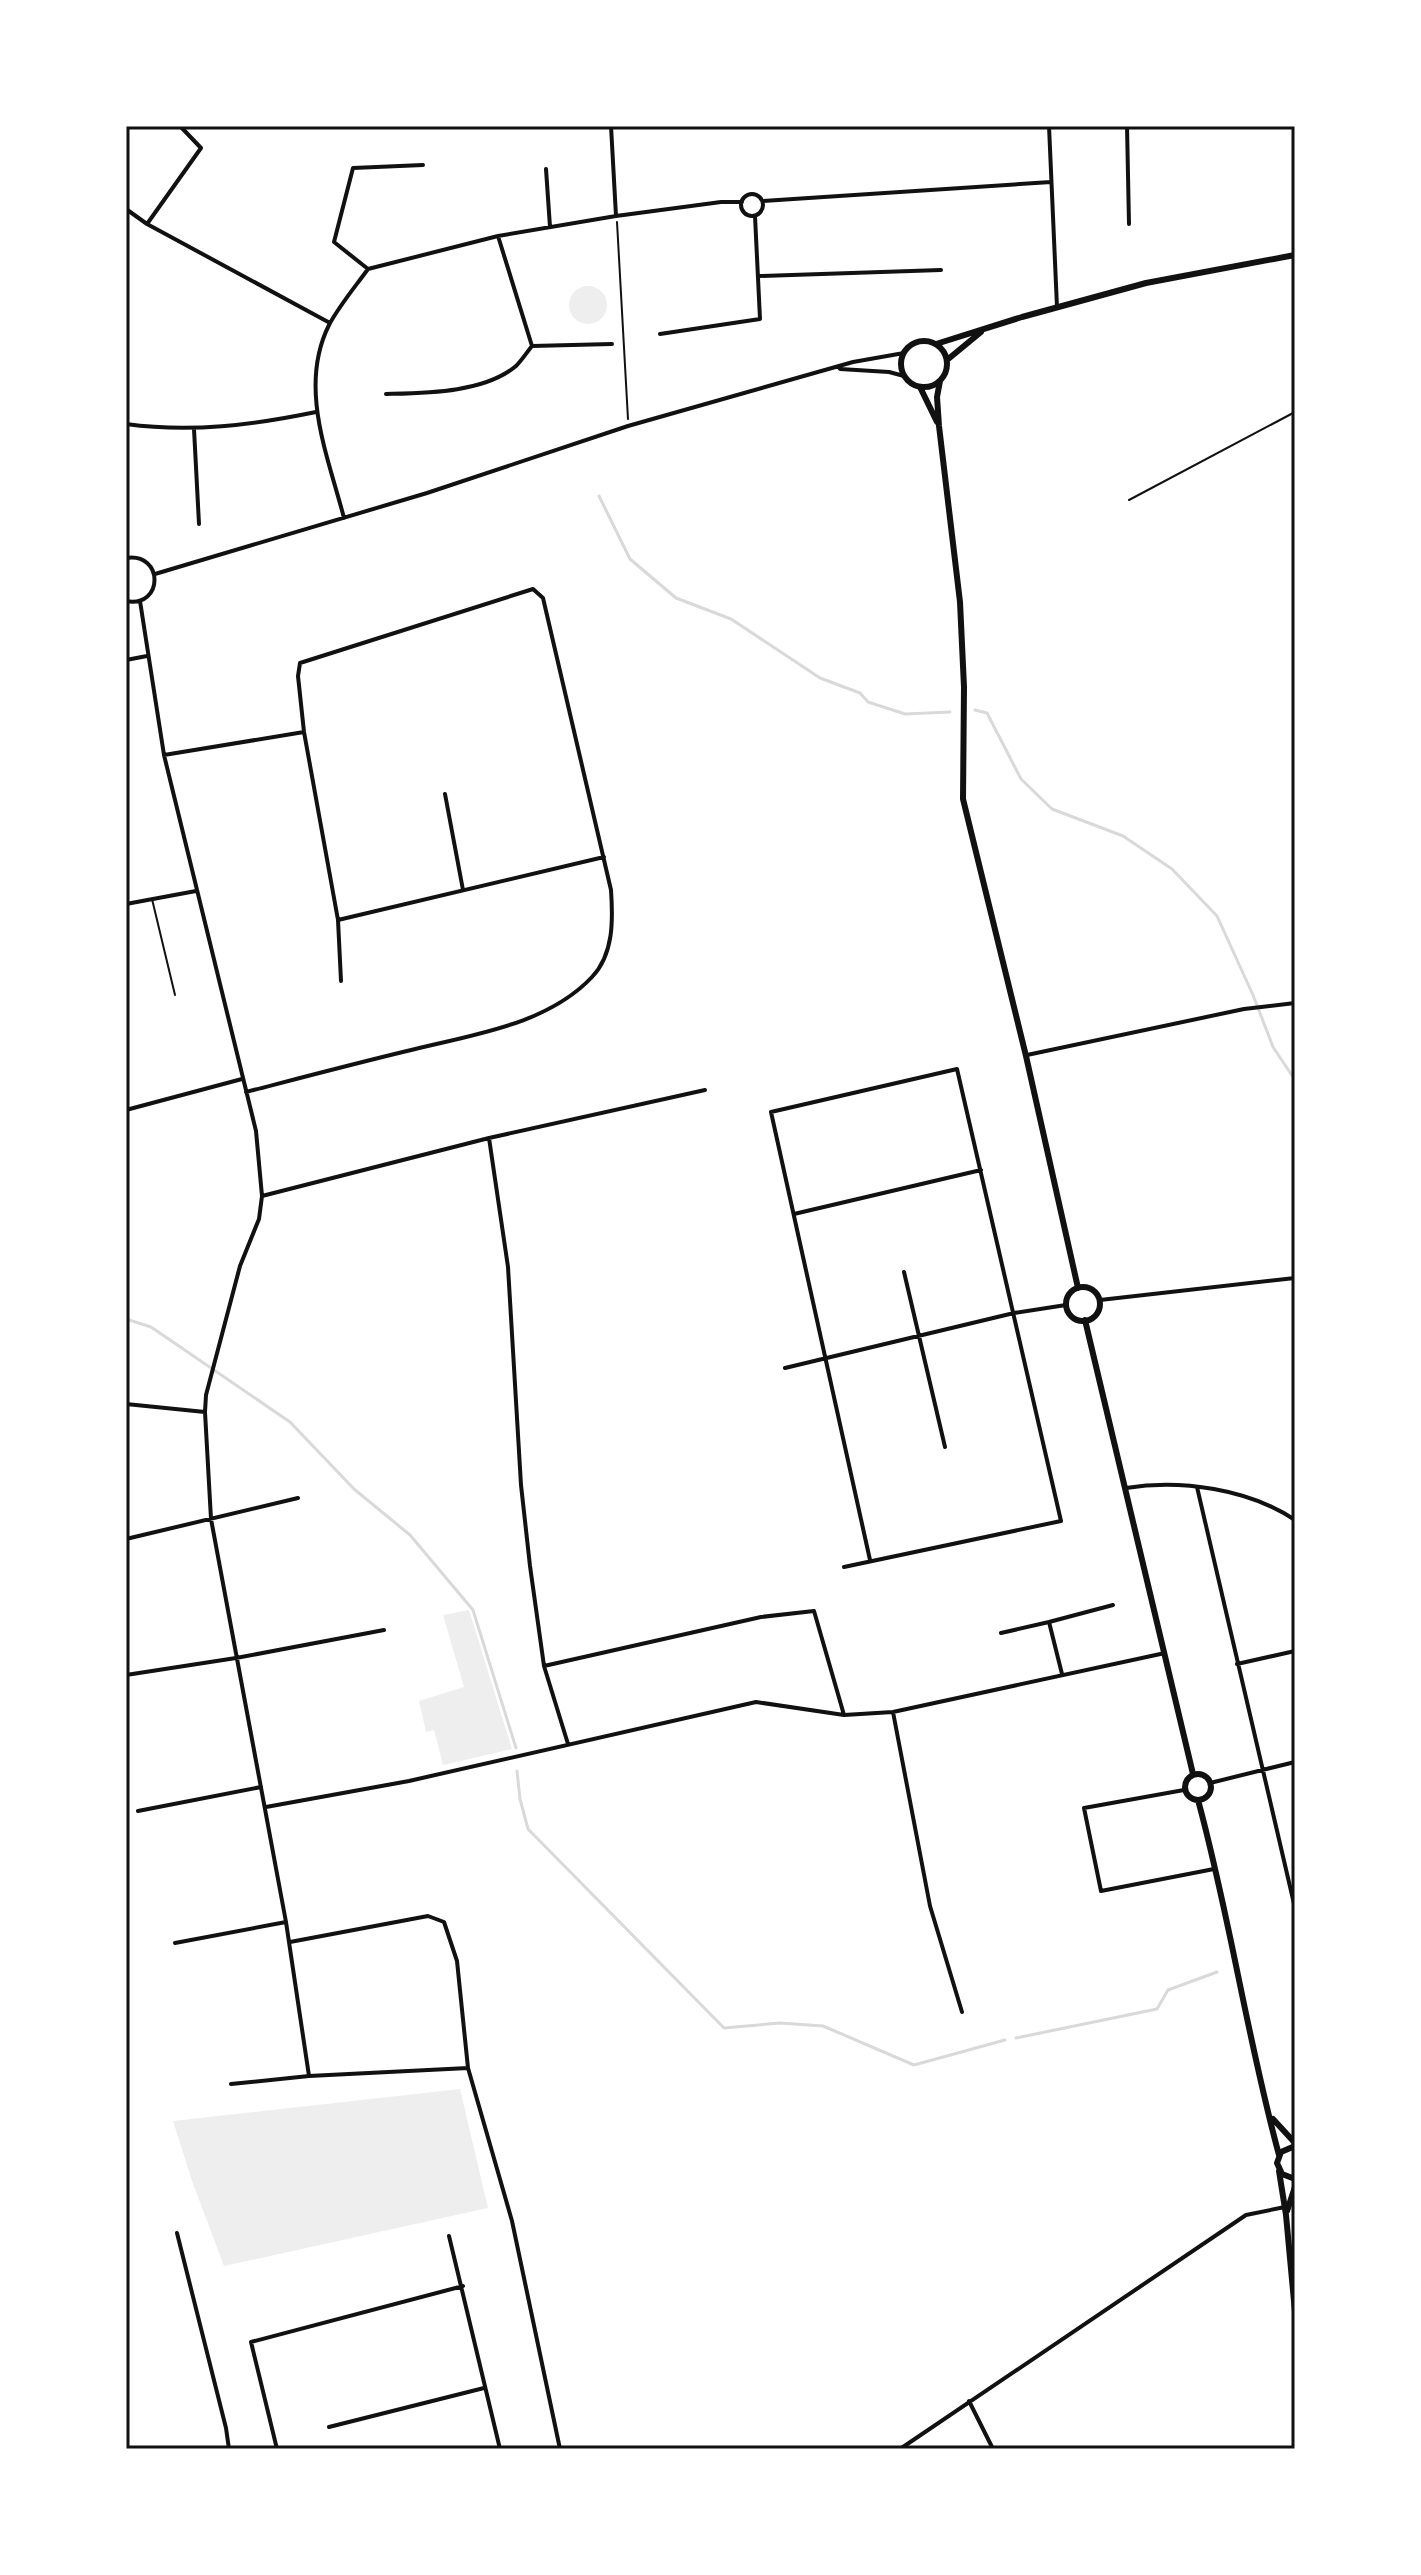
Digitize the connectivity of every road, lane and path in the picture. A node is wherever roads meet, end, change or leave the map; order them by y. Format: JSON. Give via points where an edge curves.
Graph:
{"nodes":[{"id":1,"x":180,"y":126,"type":"edge"},
{"id":2,"x":433,"y":126,"type":"edge"},
{"id":3,"x":477,"y":126,"type":"edge"},
{"id":4,"x":611,"y":126,"type":"edge"},
{"id":5,"x":1049,"y":126,"type":"edge"},
{"id":6,"x":1127,"y":126,"type":"edge"},
{"id":7,"x":423,"y":165,"type":"dead end"},
{"id":8,"x":546,"y":169,"type":"dead end"},
{"id":9,"x":1051,"y":182,"type":"junction"},
{"id":10,"x":763,"y":201,"type":"junction"},
{"id":11,"x":742,"y":202,"type":"junction"},
{"id":12,"x":126,"y":209,"type":"edge"},
{"id":13,"x":616,"y":216,"type":"junction"},
{"id":14,"x":755,"y":216,"type":"junction"},
{"id":15,"x":147,"y":224,"type":"junction"},
{"id":16,"x":1129,"y":224,"type":"dead end"},
{"id":17,"x":550,"y":227,"type":"junction"},
{"id":18,"x":498,"y":236,"type":"junction"},
{"id":19,"x":1295,"y":255,"type":"edge"},
{"id":20,"x":368,"y":269,"type":"junction"},
{"id":21,"x":941,"y":270,"type":"dead end"},
{"id":22,"x":760,"y":276,"type":"junction"},
{"id":23,"x":1057,"y":307,"type":"junction"},
{"id":24,"x":330,"y":323,"type":"junction"},
{"id":25,"x":989,"y":327,"type":"junction"},
{"id":26,"x":660,"y":334,"type":"dead end"},
{"id":27,"x":612,"y":344,"type":"dead end"},
{"id":28,"x":936,"y":344,"type":"junction"},
{"id":29,"x":532,"y":346,"type":"junction"},
{"id":30,"x":904,"y":353,"type":"junction"},
{"id":31,"x":947,"y":360,"type":"junction"},
{"id":32,"x":833,"y":369,"type":"junction"},
{"id":33,"x":904,"y":376,"type":"junction"},
{"id":34,"x":940,"y":381,"type":"junction"},
{"id":35,"x":920,"y":387,"type":"junction"},
{"id":36,"x":386,"y":394,"type":"dead end"},
{"id":37,"x":316,"y":412,"type":"junction"},
{"id":38,"x":1295,"y":412,"type":"edge"},
{"id":39,"x":126,"y":424,"type":"edge"},
{"id":40,"x":628,"y":426,"type":"junction"},
{"id":41,"x":939,"y":426,"type":"junction"},
{"id":42,"x":194,"y":429,"type":"junction"},
{"id":43,"x":1129,"y":500,"type":"dead end"},
{"id":44,"x":344,"y":518,"type":"junction"},
{"id":45,"x":199,"y":524,"type":"dead end"},
{"id":46,"x":126,"y":558,"type":"edge"},
{"id":47,"x":155,"y":574,"type":"junction"},
{"id":48,"x":126,"y":601,"type":"edge"},
{"id":49,"x":140,"y":601,"type":"junction"},
{"id":50,"x":148,"y":656,"type":"junction"},
{"id":51,"x":126,"y":660,"type":"edge"},
{"id":52,"x":304,"y":732,"type":"junction"},
{"id":53,"x":164,"y":755,"type":"junction"},
{"id":54,"x":445,"y":794,"type":"dead end"},
{"id":55,"x":605,"y":857,"type":"junction"},
{"id":56,"x":196,"y":891,"type":"junction"},
{"id":57,"x":464,"y":891,"type":"junction"},
{"id":58,"x":126,"y":897,"type":"edge"},
{"id":59,"x":152,"y":899,"type":"junction"},
{"id":60,"x":127,"y":904,"type":"edge"},
{"id":61,"x":338,"y":920,"type":"junction"},
{"id":62,"x":341,"y":981,"type":"dead end"},
{"id":63,"x":175,"y":995,"type":"dead end"},
{"id":64,"x":1295,"y":1003,"type":"edge"},
{"id":65,"x":1026,"y":1056,"type":"junction"},
{"id":66,"x":242,"y":1079,"type":"junction"},
{"id":67,"x":705,"y":1090,"type":"dead end"},
{"id":68,"x":246,"y":1092,"type":"junction"},
{"id":69,"x":126,"y":1110,"type":"edge"},
{"id":70,"x":489,"y":1138,"type":"junction"},
{"id":71,"x":981,"y":1170,"type":"junction"},
{"id":72,"x":262,"y":1196,"type":"junction"},
{"id":73,"x":794,"y":1214,"type":"junction"},
{"id":74,"x":904,"y":1272,"type":"dead end"},
{"id":75,"x":1295,"y":1278,"type":"edge"},
{"id":76,"x":1078,"y":1288,"type":"junction"},
{"id":77,"x":1100,"y":1300,"type":"junction"},
{"id":78,"x":1066,"y":1305,"type":"junction"},
{"id":79,"x":1014,"y":1313,"type":"junction"},
{"id":80,"x":1085,"y":1320,"type":"junction"},
{"id":81,"x":918,"y":1336,"type":"junction"},
{"id":82,"x":826,"y":1358,"type":"junction"},
{"id":83,"x":785,"y":1368,"type":"dead end"},
{"id":84,"x":126,"y":1404,"type":"edge"},
{"id":85,"x":205,"y":1412,"type":"junction"},
{"id":86,"x":945,"y":1447,"type":"dead end"},
{"id":87,"x":1197,"y":1487,"type":"junction"},
{"id":88,"x":1126,"y":1488,"type":"junction"},
{"id":89,"x":298,"y":1498,"type":"dead end"},
{"id":90,"x":211,"y":1519,"type":"junction"},
{"id":91,"x":1295,"y":1520,"type":"edge"},
{"id":92,"x":126,"y":1539,"type":"edge"},
{"id":93,"x":870,"y":1560,"type":"junction"},
{"id":94,"x":844,"y":1567,"type":"dead end"},
{"id":95,"x":1113,"y":1605,"type":"dead end"},
{"id":96,"x":1049,"y":1622,"type":"junction"},
{"id":97,"x":384,"y":1630,"type":"dead end"},
{"id":98,"x":1001,"y":1633,"type":"dead end"},
{"id":99,"x":1295,"y":1651,"type":"edge"},
{"id":100,"x":1165,"y":1653,"type":"junction"},
{"id":101,"x":236,"y":1658,"type":"junction"},
{"id":102,"x":1237,"y":1664,"type":"junction"},
{"id":103,"x":544,"y":1666,"type":"junction"},
{"id":104,"x":1062,"y":1674,"type":"junction"},
{"id":105,"x":126,"y":1675,"type":"edge"},
{"id":106,"x":893,"y":1712,"type":"junction"},
{"id":107,"x":844,"y":1715,"type":"junction"},
{"id":108,"x":568,"y":1744,"type":"junction"},
{"id":109,"x":1295,"y":1762,"type":"edge"},
{"id":110,"x":1261,"y":1769,"type":"junction"},
{"id":111,"x":1193,"y":1774,"type":"junction"},
{"id":112,"x":1210,"y":1783,"type":"junction"},
{"id":113,"x":261,"y":1787,"type":"junction"},
{"id":114,"x":1184,"y":1790,"type":"junction"},
{"id":115,"x":1198,"y":1800,"type":"junction"},
{"id":116,"x":265,"y":1808,"type":"junction"},
{"id":117,"x":138,"y":1811,"type":"dead end"},
{"id":118,"x":1217,"y":1868,"type":"junction"},
{"id":119,"x":1295,"y":1877,"type":"edge"},
{"id":120,"x":1288,"y":1879,"type":"junction"},
{"id":121,"x":1295,"y":1908,"type":"edge"},
{"id":122,"x":286,"y":1922,"type":"junction"},
{"id":123,"x":290,"y":1942,"type":"junction"},
{"id":124,"x":175,"y":1943,"type":"dead end"},
{"id":125,"x":962,"y":2012,"type":"dead end"},
{"id":126,"x":468,"y":2068,"type":"junction"},
{"id":127,"x":309,"y":2076,"type":"junction"},
{"id":128,"x":231,"y":2084,"type":"dead end"},
{"id":129,"x":1270,"y":2117,"type":"junction"},
{"id":130,"x":1295,"y":2145,"type":"edge"},
{"id":131,"x":1279,"y":2155,"type":"junction"},
{"id":132,"x":1279,"y":2171,"type":"junction"},
{"id":133,"x":1295,"y":2179,"type":"edge"},
{"id":134,"x":1295,"y":2187,"type":"edge"},
{"id":135,"x":1286,"y":2211,"type":"junction"},
{"id":136,"x":177,"y":2233,"type":"dead end"},
{"id":137,"x":449,"y":2236,"type":"dead end"},
{"id":138,"x":463,"y":2286,"type":"junction"},
{"id":139,"x":1295,"y":2312,"type":"edge"},
{"id":140,"x":484,"y":2388,"type":"junction"},
{"id":141,"x":969,"y":2401,"type":"junction"},
{"id":142,"x":329,"y":2427,"type":"dead end"},
{"id":143,"x":229,"y":2449,"type":"edge"},
{"id":144,"x":277,"y":2449,"type":"edge"},
{"id":145,"x":500,"y":2449,"type":"edge"},
{"id":146,"x":560,"y":2449,"type":"edge"},
{"id":147,"x":900,"y":2449,"type":"edge"},
{"id":148,"x":993,"y":2449,"type":"edge"}],
"edges":[{"from":1,"to":15,"type":"street","via":[[201,148]]},
{"from":2,"to":3,"type":"street"},
{"from":4,"to":13,"type":"street"},
{"from":5,"to":9,"type":"street"},
{"from":6,"to":16,"type":"street"},
{"from":7,"to":20,"type":"street","via":[[353,168],[334,242]]},
{"from":8,"to":17,"type":"street"},
{"from":9,"to":10,"type":"street"},
{"from":9,"to":23,"type":"street"},
{"from":10,"to":11,"type":"street","via":[[752,194]]},
{"from":10,"to":14,"type":"street"},
{"from":11,"to":13,"type":"street"},
{"from":11,"to":14,"type":"street","via":[[743,211]]},
{"from":12,"to":15,"type":"street"},
{"from":13,"to":17,"type":"street"},
{"from":13,"to":40,"type":"path"},
{"from":14,"to":22,"type":"street"},
{"from":15,"to":24,"type":"street"},
{"from":17,"to":18,"type":"street"},
{"from":18,"to":20,"type":"street"},
{"from":18,"to":29,"type":"street"},
{"from":19,"to":23,"type":"street","via":[[1146,283]]},
{"from":20,"to":24,"type":"street"},
{"from":21,"to":22,"type":"street"},
{"from":22,"to":26,"type":"street","via":[[760,319]]},
{"from":23,"to":25,"type":"street"},
{"from":24,"to":37,"type":"street","via":[[320,346]]},
{"from":25,"to":28,"type":"street"},
{"from":25,"to":31,"type":"street"},
{"from":27,"to":29,"type":"street"},
{"from":28,"to":30,"type":"street","via":[[920,341]]},
{"from":28,"to":31,"type":"street"},
{"from":29,"to":36,"type":"street","via":[[500,376],[447,392]]},
{"from":30,"to":32,"type":"street"},
{"from":30,"to":33,"type":"street"},
{"from":31,"to":34,"type":"street"},
{"from":32,"to":33,"type":"street"},
{"from":32,"to":40,"type":"street"},
{"from":33,"to":35,"type":"street"},
{"from":34,"to":35,"type":"street"},
{"from":34,"to":41,"type":"street"},
{"from":35,"to":41,"type":"street"},
{"from":37,"to":42,"type":"street","via":[[260,424]]},
{"from":37,"to":44,"type":"street"},
{"from":38,"to":43,"type":"lane"},
{"from":39,"to":42,"type":"street"},
{"from":40,"to":44,"type":"street"},
{"from":41,"to":65,"type":"street","via":[[960,602],[963,799]]},
{"from":42,"to":45,"type":"street"},
{"from":44,"to":47,"type":"street"},
{"from":46,"to":47,"type":"street","via":[[139,558]]},
{"from":47,"to":49,"type":"street","via":[[150,594]]},
{"from":48,"to":49,"type":"street"},
{"from":49,"to":50,"type":"street"},
{"from":50,"to":51,"type":"street"},
{"from":50,"to":53,"type":"street"},
{"from":52,"to":53,"type":"street"},
{"from":52,"to":55,"type":"street","via":[[300,663],[533,589],[543,598]]},
{"from":52,"to":61,"type":"street"},
{"from":53,"to":56,"type":"street"},
{"from":54,"to":57,"type":"street"},
{"from":55,"to":57,"type":"street"},
{"from":55,"to":68,"type":"street","via":[[613,929],[594,975],[561,1004],[510,1025]]},
{"from":56,"to":59,"type":"street"},
{"from":56,"to":66,"type":"street"},
{"from":57,"to":61,"type":"street"},
{"from":58,"to":60,"type":"street"},
{"from":59,"to":60,"type":"street"},
{"from":59,"to":63,"type":"lane"},
{"from":61,"to":62,"type":"street"},
{"from":64,"to":65,"type":"street"},
{"from":65,"to":76,"type":"street"},
{"from":66,"to":68,"type":"street"},
{"from":66,"to":69,"type":"street"},
{"from":67,"to":70,"type":"street"},
{"from":68,"to":72,"type":"street"},
{"from":70,"to":72,"type":"street"},
{"from":70,"to":103,"type":"street","via":[[508,1267],[521,1485]]},
{"from":71,"to":73,"type":"street"},
{"from":71,"to":73,"type":"street","via":[[957,1069],[771,1112]]},
{"from":71,"to":79,"type":"street"},
{"from":72,"to":85,"type":"street"},
{"from":73,"to":82,"type":"street"},
{"from":74,"to":81,"type":"street"},
{"from":75,"to":77,"type":"street"},
{"from":76,"to":77,"type":"street","via":[[1089,1288]]},
{"from":76,"to":78,"type":"street"},
{"from":77,"to":80,"type":"street","via":[[1098,1311]]},
{"from":78,"to":79,"type":"street"},
{"from":78,"to":80,"type":"street","via":[[1075,1318]]},
{"from":79,"to":81,"type":"street"},
{"from":79,"to":93,"type":"street","via":[[1061,1521]]},
{"from":80,"to":88,"type":"street"},
{"from":81,"to":82,"type":"street"},
{"from":81,"to":86,"type":"street"},
{"from":82,"to":83,"type":"street"},
{"from":82,"to":93,"type":"street"},
{"from":84,"to":85,"type":"street"},
{"from":85,"to":90,"type":"street"},
{"from":87,"to":88,"type":"street"},
{"from":87,"to":91,"type":"street","via":[[1249,1499]]},
{"from":87,"to":102,"type":"street"},
{"from":88,"to":100,"type":"street"},
{"from":89,"to":90,"type":"street"},
{"from":90,"to":92,"type":"street"},
{"from":90,"to":101,"type":"street"},
{"from":93,"to":94,"type":"street"},
{"from":95,"to":96,"type":"street"},
{"from":96,"to":98,"type":"street"},
{"from":96,"to":104,"type":"street"},
{"from":97,"to":101,"type":"street"},
{"from":99,"to":102,"type":"street"},
{"from":100,"to":104,"type":"street"},
{"from":100,"to":111,"type":"street"},
{"from":101,"to":105,"type":"street"},
{"from":101,"to":113,"type":"street"},
{"from":102,"to":110,"type":"street"},
{"from":103,"to":107,"type":"street","via":[[761,1617],[814,1611]]},
{"from":103,"to":108,"type":"street"},
{"from":104,"to":106,"type":"street"},
{"from":106,"to":107,"type":"street"},
{"from":106,"to":125,"type":"street","via":[[930,1906]]},
{"from":107,"to":108,"type":"street","via":[[756,1702]]},
{"from":108,"to":116,"type":"street"},
{"from":109,"to":110,"type":"street"},
{"from":110,"to":112,"type":"street"},
{"from":110,"to":120,"type":"street"},
{"from":111,"to":112,"type":"street","via":[[1205,1775]]},
{"from":111,"to":114,"type":"street"},
{"from":112,"to":115,"type":"street","via":[[1209,1793]]},
{"from":113,"to":116,"type":"street"},
{"from":113,"to":117,"type":"street"},
{"from":114,"to":115,"type":"street"},
{"from":114,"to":118,"type":"street","via":[[1084,1808],[1101,1891]]},
{"from":115,"to":118,"type":"street"},
{"from":116,"to":122,"type":"street"},
{"from":118,"to":129,"type":"street"},
{"from":119,"to":120,"type":"street"},
{"from":120,"to":121,"type":"street"},
{"from":122,"to":123,"type":"street"},
{"from":122,"to":124,"type":"street"},
{"from":123,"to":126,"type":"street","via":[[428,1916],[444,1922],[457,1961]]},
{"from":123,"to":127,"type":"street"},
{"from":126,"to":127,"type":"street"},
{"from":126,"to":146,"type":"street","via":[[512,2221]]},
{"from":127,"to":128,"type":"street"},
{"from":129,"to":130,"type":"street"},
{"from":129,"to":131,"type":"street"},
{"from":130,"to":131,"type":"street"},
{"from":131,"to":132,"type":"street"},
{"from":132,"to":133,"type":"street"},
{"from":132,"to":135,"type":"street"},
{"from":134,"to":135,"type":"street"},
{"from":135,"to":139,"type":"street"},
{"from":135,"to":141,"type":"street","via":[[1246,2215]]},
{"from":136,"to":143,"type":"street"},
{"from":137,"to":138,"type":"street"},
{"from":138,"to":140,"type":"street"},
{"from":138,"to":144,"type":"street","via":[[251,2342]]},
{"from":140,"to":142,"type":"street"},
{"from":140,"to":145,"type":"street"},
{"from":141,"to":147,"type":"street"},
{"from":141,"to":148,"type":"street"}]}
